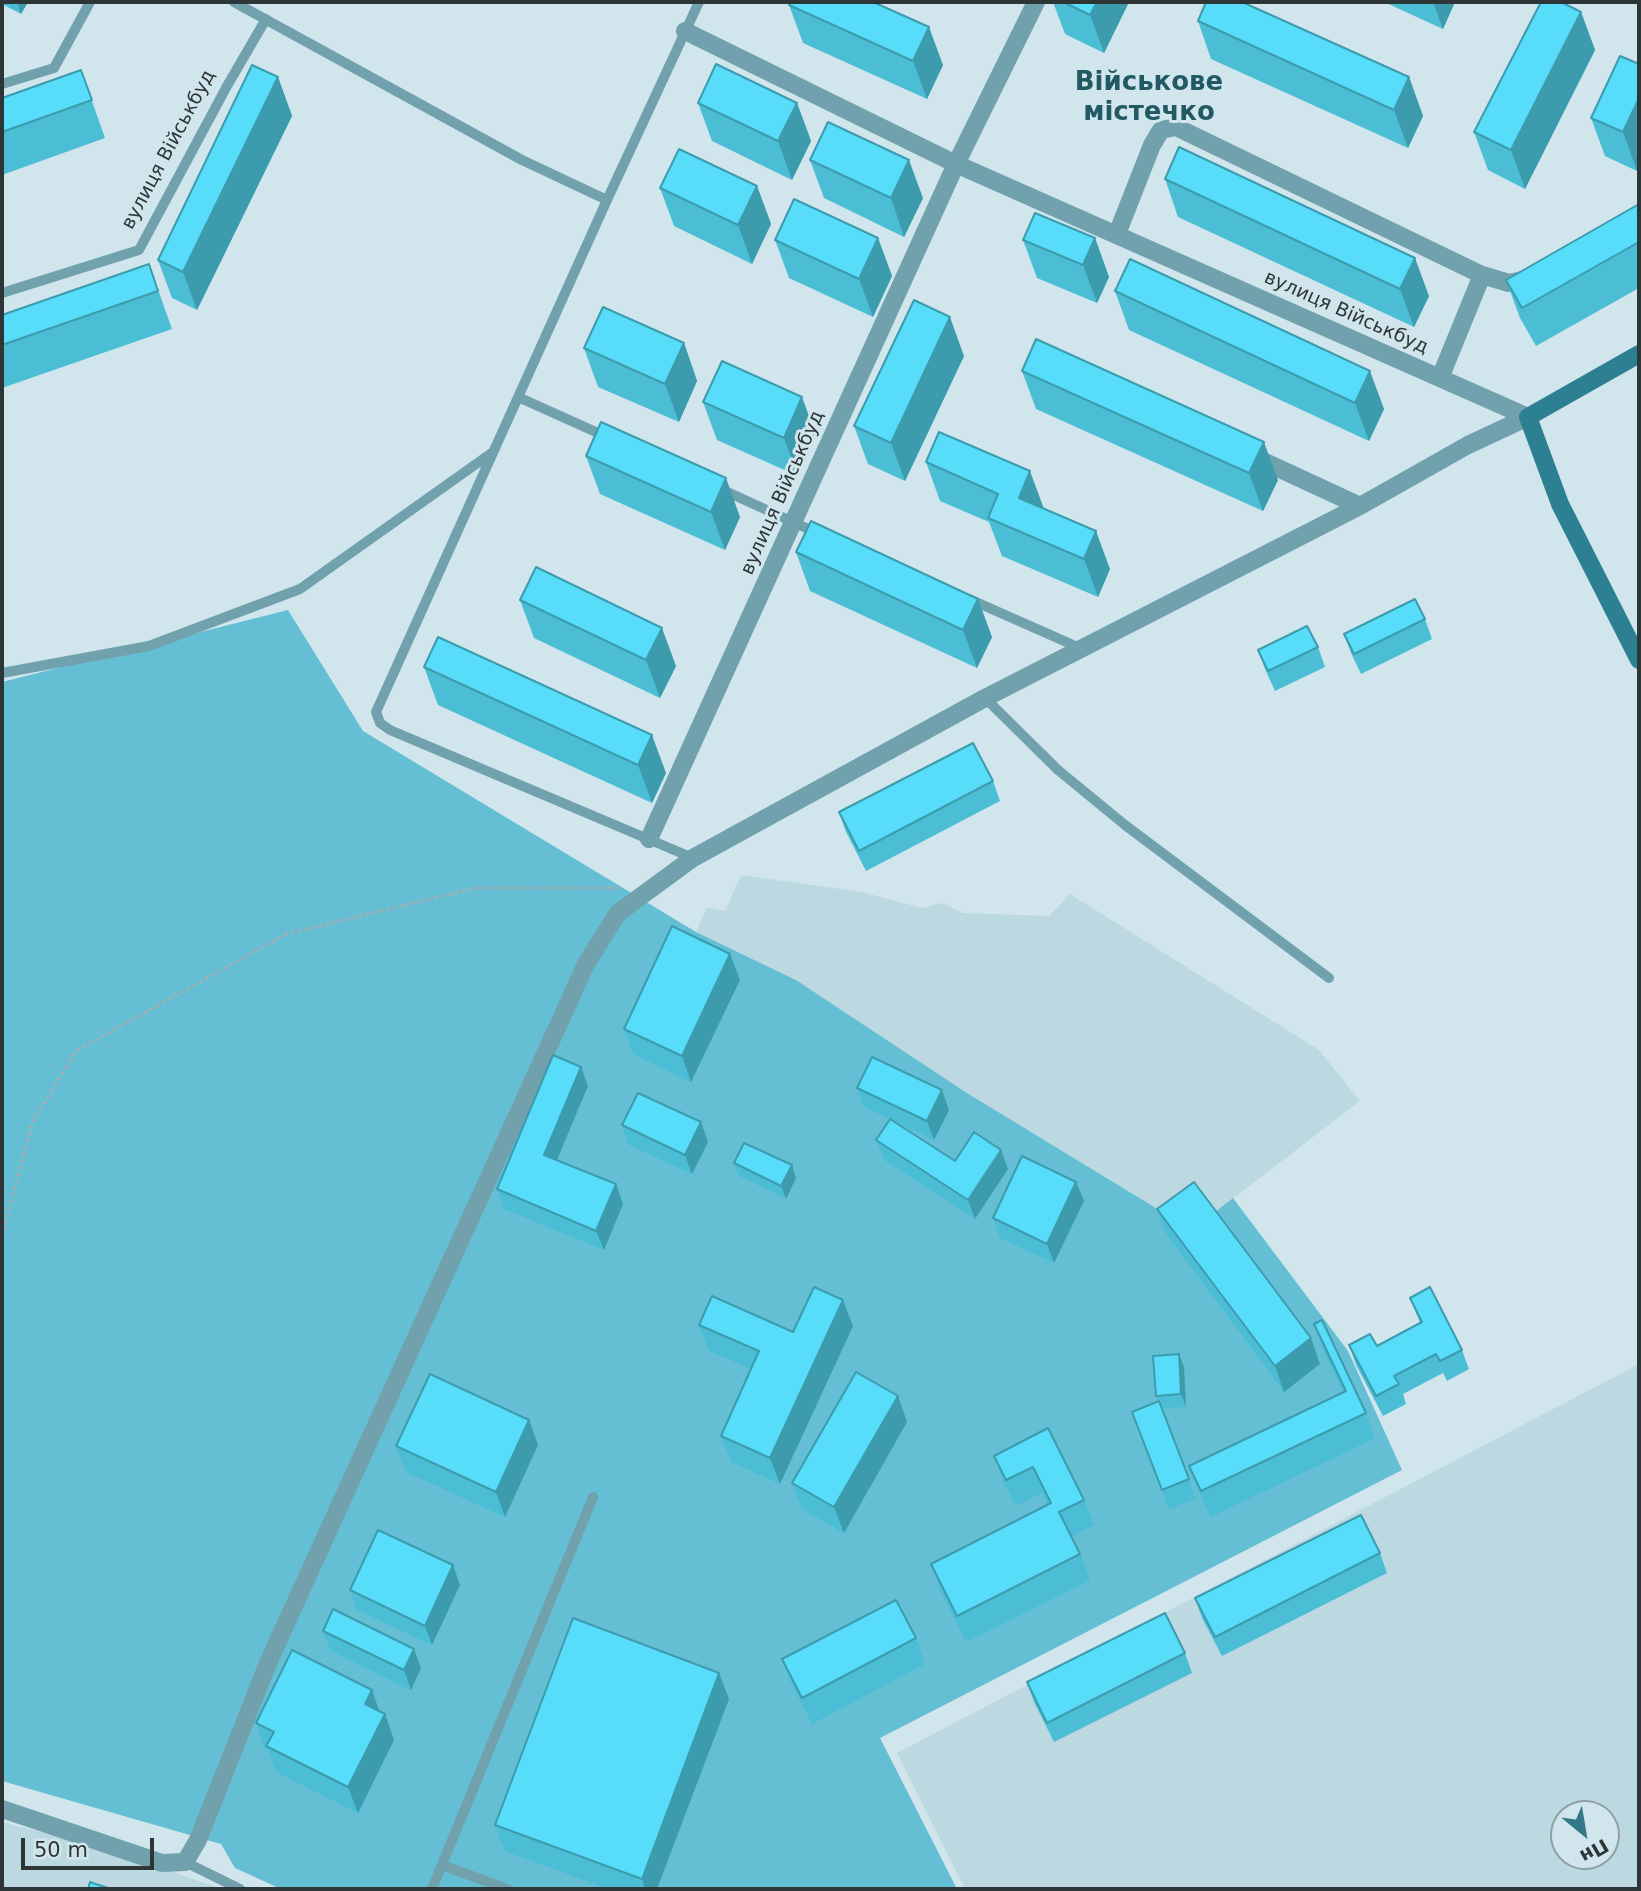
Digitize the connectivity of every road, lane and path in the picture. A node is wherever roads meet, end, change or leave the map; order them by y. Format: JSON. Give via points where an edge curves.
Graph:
{"nodes":[{"id":1,"x":90,"y":2,"type":"edge"},
{"id":2,"x":234,"y":2,"type":"edge"},
{"id":3,"x":699,"y":2,"type":"edge"},
{"id":4,"x":1036,"y":2,"type":"edge"},
{"id":5,"x":266,"y":19,"type":"junction"},
{"id":6,"x":685,"y":31,"type":"junction"},
{"id":7,"x":2,"y":83,"type":"edge"},
{"id":8,"x":956,"y":164,"type":"junction"},
{"id":9,"x":607,"y":200,"type":"junction"},
{"id":10,"x":1117,"y":234,"type":"junction"},
{"id":11,"x":1547,"y":268,"type":"edge"},
{"id":12,"x":1482,"y":275,"type":"junction"},
{"id":13,"x":2,"y":293,"type":"edge"},
{"id":14,"x":1639,"y":354,"type":"edge"},
{"id":15,"x":1440,"y":377,"type":"junction"},
{"id":16,"x":518,"y":397,"type":"junction"},
{"id":17,"x":1528,"y":417,"type":"junction"},
{"id":18,"x":618,"y":443,"type":"edge"},
{"id":19,"x":1238,"y":449,"type":"edge"},
{"id":20,"x":493,"y":452,"type":"junction"},
{"id":21,"x":718,"y":488,"type":"edge"},
{"id":22,"x":1360,"y":506,"type":"junction"},
{"id":23,"x":793,"y":522,"type":"junction"},
{"id":24,"x":831,"y":539,"type":"edge"},
{"id":25,"x":956,"y":594,"type":"edge"},
{"id":26,"x":1081,"y":649,"type":"junction"},
{"id":27,"x":1639,"y":660,"type":"edge"},
{"id":28,"x":2,"y":673,"type":"edge"},
{"id":29,"x":985,"y":698,"type":"junction"},
{"id":30,"x":649,"y":839,"type":"junction"},
{"id":31,"x":692,"y":858,"type":"junction"},
{"id":32,"x":652,"y":888,"type":"junction"},
{"id":33,"x":1329,"y":978,"type":"dead end"},
{"id":34,"x":2,"y":1237,"type":"edge"},
{"id":35,"x":593,"y":1497,"type":"dead end"},
{"id":36,"x":2,"y":1809,"type":"edge"},
{"id":37,"x":185,"y":1862,"type":"junction"},
{"id":38,"x":442,"y":1865,"type":"junction"},
{"id":39,"x":240,"y":1889,"type":"edge"},
{"id":40,"x":432,"y":1889,"type":"edge"},
{"id":41,"x":507,"y":1889,"type":"edge"}],
"edges":[{"from":1,"to":7,"type":"lane","via":[[54,68]]},
{"from":2,"to":5,"type":"lane"},
{"from":3,"to":6,"type":"lane"},
{"from":4,"to":8,"type":"street","name":"вулиця Військбуд"},
{"from":5,"to":9,"type":"lane","via":[[522,160]]},
{"from":5,"to":13,"type":"lane","name":"вулиця Військбуд","via":[[139,250]]},
{"from":6,"to":8,"type":"street","name":"вулиця Військбуд"},
{"from":6,"to":9,"type":"lane"},
{"from":8,"to":10,"type":"street","name":"вулиця Військбуд"},
{"from":8,"to":23,"type":"street","name":"вулиця Військбуд"},
{"from":9,"to":16,"type":"lane"},
{"from":10,"to":12,"type":"street","via":[[1152,145],[1161,130],[1176,127]]},
{"from":10,"to":15,"type":"street","name":"вулиця Військбуд"},
{"from":11,"to":12,"type":"street","via":[[1524,281],[1508,283]]},
{"from":12,"to":15,"type":"street"},
{"from":14,"to":17,"type":"main road"},
{"from":15,"to":17,"type":"street","name":"вулиця Військбуд"},
{"from":16,"to":18,"type":"lane"},
{"from":16,"to":20,"type":"lane"},
{"from":17,"to":22,"type":"street"},
{"from":17,"to":27,"type":"main road","via":[[1560,504]]},
{"from":19,"to":22,"type":"street"},
{"from":20,"to":28,"type":"lane","via":[[300,590],[149,646]]},
{"from":20,"to":30,"type":"lane","via":[[376,712],[380,723]]},
{"from":21,"to":23,"type":"lane"},
{"from":22,"to":26,"type":"street"},
{"from":23,"to":24,"type":"lane"},
{"from":23,"to":30,"type":"street","name":"вулиця Військбуд"},
{"from":25,"to":26,"type":"lane"},
{"from":26,"to":29,"type":"street"},
{"from":29,"to":31,"type":"street"},
{"from":29,"to":33,"type":"lane","via":[[1058,770],[1125,825]]},
{"from":30,"to":31,"type":"lane"},
{"from":31,"to":32,"type":"street"},
{"from":32,"to":34,"type":"path","via":[[477,888],[286,934],[76,1051],[33,1123]]},
{"from":32,"to":37,"type":"street","via":[[618,913],[586,964],[268,1663],[198,1840]]},
{"from":35,"to":38,"type":"lane"},
{"from":36,"to":37,"type":"street","via":[[162,1863]]},
{"from":37,"to":39,"type":"lane"},
{"from":38,"to":40,"type":"lane"},
{"from":38,"to":41,"type":"lane"}]}
